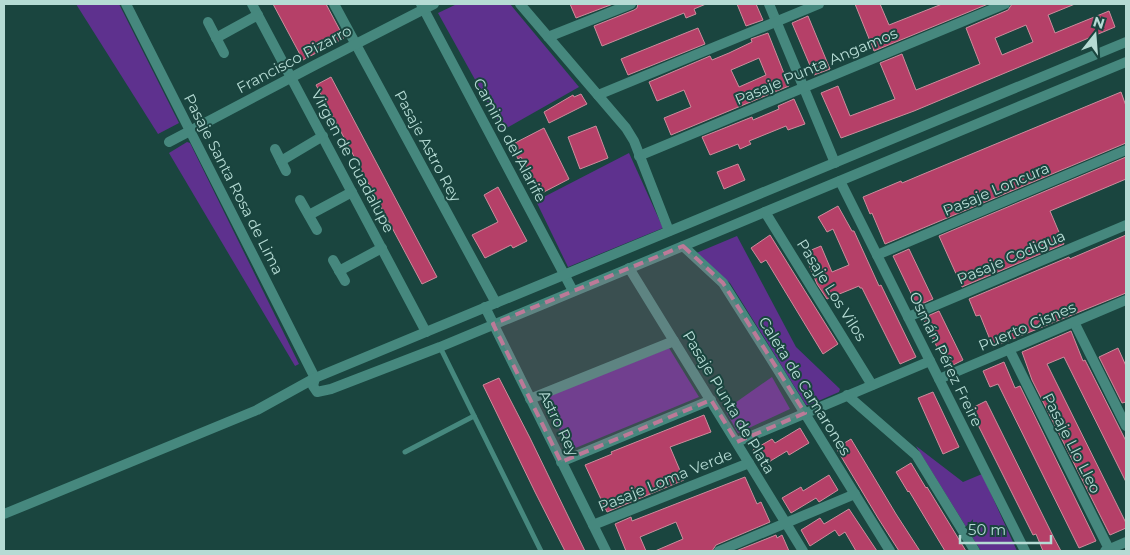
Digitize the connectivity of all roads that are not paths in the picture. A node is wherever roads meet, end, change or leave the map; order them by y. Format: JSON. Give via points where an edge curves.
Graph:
{"nodes":[{"id":1,"x":126,"y":4,"type":"edge"},
{"id":2,"x":252,"y":4,"type":"edge"},
{"id":3,"x":334,"y":4,"type":"edge"},
{"id":4,"x":434,"y":4,"type":"edge"},
{"id":5,"x":520,"y":4,"type":"edge"},
{"id":6,"x":631,"y":4,"type":"edge"},
{"id":7,"x":769,"y":4,"type":"edge"},
{"id":8,"x":819,"y":4,"type":"edge"},
{"id":9,"x":1005,"y":4,"type":"edge"},
{"id":10,"x":422,"y":6,"type":"edge"},
{"id":11,"x":258,"y":15,"type":"junction"},
{"id":12,"x":776,"y":21,"type":"junction"},
{"id":13,"x":208,"y":22,"type":"dead end"},
{"id":14,"x":548,"y":37,"type":"junction"},
{"id":15,"x":216,"y":38,"type":"junction"},
{"id":16,"x":1126,"y":42,"type":"edge"},
{"id":17,"x":356,"y":43,"type":"junction"},
{"id":18,"x":224,"y":53,"type":"dead end"},
{"id":19,"x":1126,"y":62,"type":"edge"},
{"id":20,"x":292,"y":77,"type":"junction"},
{"id":21,"x":804,"y":87,"type":"junction"},
{"id":22,"x":598,"y":95,"type":"junction"},
{"id":23,"x":191,"y":131,"type":"junction"},
{"id":24,"x":323,"y":136,"type":"junction"},
{"id":25,"x":169,"y":142,"type":"dead end"},
{"id":26,"x":275,"y":149,"type":"dead end"},
{"id":27,"x":1126,"y":150,"type":"edge"},
{"id":28,"x":639,"y":156,"type":"junction"},
{"id":29,"x":281,"y":160,"type":"junction"},
{"id":30,"x":835,"y":163,"type":"junction"},
{"id":31,"x":286,"y":171,"type":"dead end"},
{"id":32,"x":840,"y":181,"type":"junction"},
{"id":33,"x":352,"y":192,"type":"junction"},
{"id":34,"x":300,"y":200,"type":"dead end"},
{"id":35,"x":765,"y":212,"type":"junction"},
{"id":36,"x":309,"y":215,"type":"junction"},
{"id":37,"x":1126,"y":225,"type":"edge"},
{"id":38,"x":317,"y":230,"type":"dead end"},
{"id":39,"x":669,"y":231,"type":"junction"},
{"id":40,"x":683,"y":246,"type":"junction"},
{"id":41,"x":382,"y":248,"type":"junction"},
{"id":42,"x":877,"y":255,"type":"junction"},
{"id":43,"x":333,"y":260,"type":"dead end"},
{"id":44,"x":629,"y":268,"type":"junction"},
{"id":45,"x":339,"y":271,"type":"junction"},
{"id":46,"x":564,"y":274,"type":"junction"},
{"id":47,"x":345,"y":281,"type":"dead end"},
{"id":48,"x":573,"y":291,"type":"junction"},
{"id":49,"x":1126,"y":300,"type":"edge"},
{"id":50,"x":496,"y":302,"type":"junction"},
{"id":51,"x":485,"y":307,"type":"junction"},
{"id":52,"x":908,"y":317,"type":"junction"},
{"id":53,"x":1074,"y":322,"type":"junction"},
{"id":54,"x":493,"y":324,"type":"junction"},
{"id":55,"x":426,"y":332,"type":"junction"},
{"id":56,"x":674,"y":341,"type":"junction"},
{"id":57,"x":440,"y":347,"type":"junction"},
{"id":58,"x":1009,"y":349,"type":"junction"},
{"id":59,"x":930,"y":361,"type":"junction"},
{"id":60,"x":315,"y":378,"type":"junction"},
{"id":61,"x":939,"y":379,"type":"junction"},
{"id":62,"x":872,"y":385,"type":"junction"},
{"id":63,"x":847,"y":395,"type":"junction"},
{"id":64,"x":530,"y":399,"type":"junction"},
{"id":65,"x":711,"y":400,"type":"junction"},
{"id":66,"x":805,"y":413,"type":"junction"},
{"id":67,"x":474,"y":416,"type":"junction"},
{"id":68,"x":1126,"y":426,"type":"edge"},
{"id":69,"x":737,"y":442,"type":"junction"},
{"id":70,"x":405,"y":452,"type":"dead end"},
{"id":71,"x":561,"y":462,"type":"junction"},
{"id":72,"x":749,"y":463,"type":"junction"},
{"id":73,"x":855,"y":494,"type":"junction"},
{"id":74,"x":4,"y":514,"type":"edge"},
{"id":75,"x":786,"y":523,"type":"junction"},
{"id":76,"x":593,"y":525,"type":"junction"},
{"id":77,"x":1126,"y":542,"type":"edge"},
{"id":78,"x":1107,"y":550,"type":"edge"},
{"id":79,"x":541,"y":551,"type":"edge"},
{"id":80,"x":606,"y":551,"type":"edge"},
{"id":81,"x":719,"y":551,"type":"edge"},
{"id":82,"x":803,"y":551,"type":"edge"},
{"id":83,"x":890,"y":551,"type":"edge"},
{"id":84,"x":975,"y":551,"type":"edge"},
{"id":85,"x":1025,"y":551,"type":"edge"}],
"edges":[{"from":1,"to":23,"type":"street","name":"Pasaje Santa Rosa de Lima"},
{"from":2,"to":11,"type":"street","name":"Virgen de Guadalupe"},
{"from":3,"to":17,"type":"street","name":"Pasaje Astro Rey"},
{"from":4,"to":10,"type":"street","name":"Francisco Pizarro"},
{"from":5,"to":14,"type":"street"},
{"from":6,"to":14,"type":"street"},
{"from":7,"to":12,"type":"street"},
{"from":8,"to":12,"type":"street"},
{"from":9,"to":21,"type":"street","name":"Pasaje Punta Angamos"},
{"from":10,"to":17,"type":"street","name":"Francisco Pizarro"},
{"from":10,"to":46,"type":"street","name":"Camino del Alarife"},
{"from":11,"to":15,"type":"street"},
{"from":11,"to":20,"type":"street","name":"Virgen de Guadalupe"},
{"from":12,"to":21,"type":"street"},
{"from":12,"to":22,"type":"street"},
{"from":13,"to":15,"type":"street"},
{"from":14,"to":22,"type":"street"},
{"from":15,"to":18,"type":"street"},
{"from":16,"to":30,"type":"street"},
{"from":17,"to":20,"type":"street","name":"Francisco Pizarro"},
{"from":17,"to":50,"type":"street","name":"Pasaje Astro Rey"},
{"from":19,"to":32,"type":"street"},
{"from":20,"to":23,"type":"street","name":"Francisco Pizarro"},
{"from":20,"to":24,"type":"street","name":"Virgen de Guadalupe"},
{"from":21,"to":28,"type":"street","name":"Pasaje Punta Angamos"},
{"from":21,"to":30,"type":"street"},
{"from":22,"to":28,"type":"street","via":[[626,128]]},
{"from":23,"to":25,"type":"street","name":"Francisco Pizarro"},
{"from":23,"to":60,"type":"street","name":"Pasaje Santa Rosa de Lima"},
{"from":24,"to":29,"type":"street"},
{"from":24,"to":33,"type":"street","name":"Virgen de Guadalupe"},
{"from":26,"to":29,"type":"street"},
{"from":27,"to":42,"type":"street","name":"Pasaje Loncura"},
{"from":28,"to":39,"type":"street"},
{"from":29,"to":31,"type":"street"},
{"from":30,"to":39,"type":"street"},
{"from":32,"to":35,"type":"street"},
{"from":32,"to":42,"type":"street","name":"Osmán Pérez Freire"},
{"from":33,"to":36,"type":"street"},
{"from":33,"to":41,"type":"street","name":"Virgen de Guadalupe"},
{"from":34,"to":36,"type":"street"},
{"from":35,"to":40,"type":"street"},
{"from":35,"to":62,"type":"street","name":"Pasaje Los Vilos"},
{"from":36,"to":38,"type":"street"},
{"from":37,"to":52,"type":"street","name":"Pasaje Codigua"},
{"from":39,"to":46,"type":"street"},
{"from":40,"to":44,"type":"street"},
{"from":40,"to":66,"type":"street","name":"Caleta de Camarones","via":[[723,283]]},
{"from":41,"to":45,"type":"street"},
{"from":41,"to":55,"type":"street","name":"Virgen de Guadalupe"},
{"from":42,"to":52,"type":"street","name":"Osmán Pérez Freire"},
{"from":43,"to":45,"type":"street"},
{"from":44,"to":48,"type":"street"},
{"from":44,"to":56,"type":"street","name":"Pasaje Punta de Plata"},
{"from":45,"to":47,"type":"street"},
{"from":46,"to":48,"type":"street","name":"Camino del Alarife"},
{"from":46,"to":50,"type":"street"},
{"from":48,"to":54,"type":"street"},
{"from":49,"to":53,"type":"street","name":"Puerto Cisnes"},
{"from":50,"to":51,"type":"street"},
{"from":51,"to":54,"type":"street","name":"Astro Rey"},
{"from":51,"to":55,"type":"street"},
{"from":52,"to":59,"type":"street","name":"Osmán Pérez Freire"},
{"from":53,"to":58,"type":"street","name":"Puerto Cisnes"},
{"from":53,"to":68,"type":"street"},
{"from":54,"to":57,"type":"street"},
{"from":54,"to":64,"type":"street","name":"Astro Rey"},
{"from":55,"to":60,"type":"street"},
{"from":56,"to":64,"type":"street"},
{"from":56,"to":65,"type":"street","name":"Pasaje Punta de Plata"},
{"from":57,"to":60,"type":"street","name":"Pasaje Santa Rosa de Lima","via":[[331,389],[317,392],[313,386]]},
{"from":57,"to":67,"type":"lane"},
{"from":58,"to":61,"type":"street","name":"Puerto Cisnes"},
{"from":58,"to":78,"type":"street","name":"Pasaje Llo Lleo"},
{"from":59,"to":61,"type":"street","name":"Osmán Pérez Freire"},
{"from":59,"to":62,"type":"street"},
{"from":60,"to":74,"type":"street","via":[[257,410]]},
{"from":61,"to":85,"type":"street","name":"Osmán Pérez Freire"},
{"from":62,"to":63,"type":"street"},
{"from":63,"to":66,"type":"street"},
{"from":63,"to":84,"type":"street","via":[[916,455]]},
{"from":64,"to":71,"type":"street","name":"Astro Rey"},
{"from":65,"to":69,"type":"street","name":"Pasaje Punta de Plata"},
{"from":65,"to":71,"type":"street"},
{"from":66,"to":69,"type":"street"},
{"from":66,"to":73,"type":"street","name":"Caleta de Camarones"},
{"from":67,"to":70,"type":"lane"},
{"from":67,"to":79,"type":"lane"},
{"from":69,"to":72,"type":"street","name":"Pasaje Punta de Plata"},
{"from":71,"to":76,"type":"street","name":"Astro Rey"},
{"from":72,"to":75,"type":"street","name":"Pasaje Punta de Plata"},
{"from":72,"to":76,"type":"street","name":"Pasaje Loma Verde"},
{"from":73,"to":75,"type":"street"},
{"from":73,"to":83,"type":"street","name":"Caleta de Camarones"},
{"from":75,"to":81,"type":"street"},
{"from":75,"to":82,"type":"street","name":"Pasaje Punta de Plata"},
{"from":76,"to":80,"type":"street","name":"Astro Rey"},
{"from":77,"to":78,"type":"street"}]}
